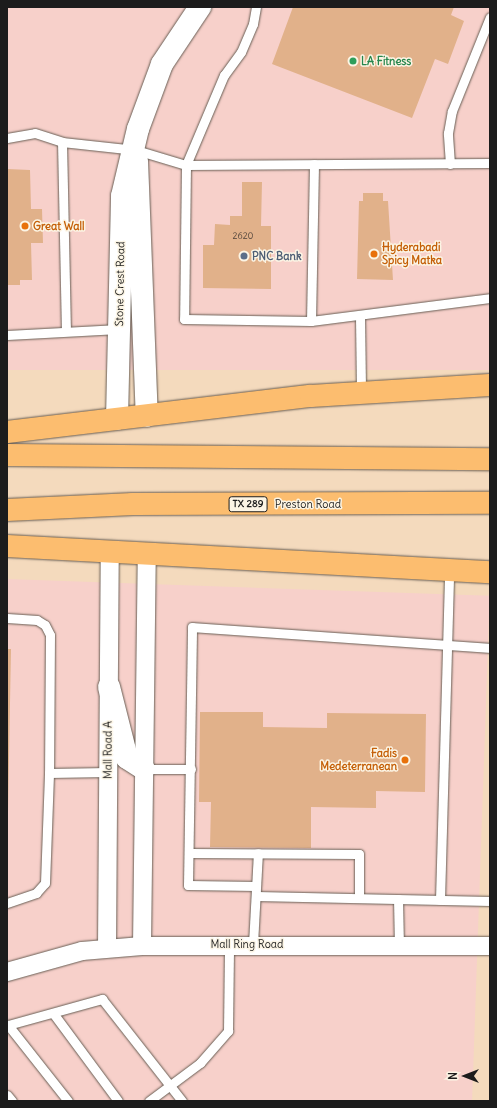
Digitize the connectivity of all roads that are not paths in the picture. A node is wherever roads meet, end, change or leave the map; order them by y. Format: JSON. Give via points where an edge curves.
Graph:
{"nodes":[{"id":1,"x":200,"y":7,"type":"edge"},
{"id":2,"x":256,"y":7,"type":"edge"},
{"id":3,"x":490,"y":17,"type":"edge"},
{"id":4,"x":487,"y":30,"type":"edge"},
{"id":5,"x":7,"y":138,"type":"edge"},
{"id":6,"x":62,"y":142,"type":"junction"},
{"id":7,"x":136,"y":150,"type":"junction"},
{"id":8,"x":490,"y":163,"type":"edge"},
{"id":9,"x":314,"y":164,"type":"junction"},
{"id":10,"x":450,"y":164,"type":"junction"},
{"id":11,"x":186,"y":165,"type":"junction"},
{"id":12,"x":490,"y":298,"type":"edge"},
{"id":13,"x":360,"y":317,"type":"junction"},
{"id":14,"x":311,"y":321,"type":"junction"},
{"id":15,"x":119,"y":329,"type":"junction"},
{"id":16,"x":66,"y":330,"type":"junction"},
{"id":17,"x":7,"y":335,"type":"edge"},
{"id":18,"x":490,"y":385,"type":"edge"},
{"id":19,"x":361,"y":393,"type":"junction"},
{"id":20,"x":147,"y":416,"type":"junction"},
{"id":21,"x":117,"y":419,"type":"junction"},
{"id":22,"x":7,"y":432,"type":"edge"},
{"id":23,"x":7,"y":455,"type":"edge"},
{"id":24,"x":490,"y":459,"type":"edge"},
{"id":25,"x":490,"y":503,"type":"edge"},
{"id":26,"x":7,"y":510,"type":"edge"},
{"id":27,"x":7,"y":546,"type":"edge"},
{"id":28,"x":110,"y":552,"type":"junction"},
{"id":29,"x":146,"y":554,"type":"junction"},
{"id":30,"x":449,"y":569,"type":"junction"},
{"id":31,"x":490,"y":572,"type":"edge"},
{"id":32,"x":7,"y":618,"type":"edge"},
{"id":33,"x":447,"y":647,"type":"junction"},
{"id":34,"x":490,"y":648,"type":"edge"},
{"id":35,"x":109,"y":687,"type":"junction"},
{"id":36,"x":144,"y":769,"type":"junction"},
{"id":37,"x":191,"y":769,"type":"junction"},
{"id":38,"x":108,"y":772,"type":"junction"},
{"id":39,"x":50,"y":773,"type":"junction"},
{"id":40,"x":189,"y":853,"type":"junction"},
{"id":41,"x":258,"y":854,"type":"junction"},
{"id":42,"x":256,"y":886,"type":"junction"},
{"id":43,"x":256,"y":896,"type":"junction"},
{"id":44,"x":360,"y":898,"type":"junction"},
{"id":45,"x":398,"y":899,"type":"junction"},
{"id":46,"x":440,"y":900,"type":"junction"},
{"id":47,"x":490,"y":901,"type":"edge"},
{"id":48,"x":7,"y":903,"type":"edge"},
{"id":49,"x":229,"y":944,"type":"junction"},
{"id":50,"x":253,"y":944,"type":"junction"},
{"id":51,"x":142,"y":946,"type":"junction"},
{"id":52,"x":398,"y":946,"type":"junction"},
{"id":53,"x":490,"y":946,"type":"edge"},
{"id":54,"x":108,"y":948,"type":"junction"},
{"id":55,"x":7,"y":972,"type":"edge"},
{"id":56,"x":53,"y":1013,"type":"junction"},
{"id":57,"x":170,"y":1086,"type":"junction"},
{"id":58,"x":7,"y":1095,"type":"edge"},
{"id":59,"x":12,"y":1101,"type":"edge"},
{"id":60,"x":68,"y":1101,"type":"edge"},
{"id":61,"x":118,"y":1101,"type":"edge"},
{"id":62,"x":149,"y":1101,"type":"edge"},
{"id":63,"x":182,"y":1101,"type":"edge"}],
"edges":[{"from":1,"to":7,"type":"street","name":"Stone Crest Road","via":[[162,64],[138,129]]},
{"from":2,"to":11,"type":"lane","via":[[253,24],[241,52],[224,75]]},
{"from":3,"to":4,"type":"lane"},
{"from":4,"to":10,"type":"lane","via":[[452,111],[448,133]]},
{"from":5,"to":6,"type":"lane","via":[[35,133]]},
{"from":6,"to":7,"type":"lane"},
{"from":6,"to":16,"type":"lane"},
{"from":7,"to":11,"type":"lane"},
{"from":7,"to":15,"type":"street","name":"Stone Crest Road","via":[[122,196]]},
{"from":7,"to":20,"type":"street","name":"Stone Crest Road"},
{"from":8,"to":10,"type":"lane"},
{"from":9,"to":10,"type":"lane"},
{"from":9,"to":11,"type":"lane"},
{"from":9,"to":14,"type":"lane"},
{"from":11,"to":14,"type":"lane","via":[[184,319]]},
{"from":12,"to":13,"type":"lane"},
{"from":13,"to":14,"type":"lane"},
{"from":13,"to":19,"type":"lane"},
{"from":15,"to":16,"type":"lane"},
{"from":15,"to":21,"type":"street","name":"Stone Crest Road"},
{"from":16,"to":17,"type":"lane"},
{"from":18,"to":19,"type":"main road"},
{"from":19,"to":20,"type":"main road"},
{"from":20,"to":21,"type":"main road"},
{"from":21,"to":22,"type":"main road"},
{"from":23,"to":24,"type":"main road"},
{"from":25,"to":26,"type":"main road","name":"Preston Road","number":"TX 289","via":[[133,504]]},
{"from":27,"to":28,"type":"main road"},
{"from":28,"to":29,"type":"main road"},
{"from":28,"to":35,"type":"street","name":"Mall Road A"},
{"from":29,"to":30,"type":"main road"},
{"from":29,"to":36,"type":"street"},
{"from":30,"to":31,"type":"main road"},
{"from":30,"to":33,"type":"lane"},
{"from":32,"to":39,"type":"lane","via":[[37,620],[45,625],[50,635]]},
{"from":33,"to":34,"type":"lane"},
{"from":33,"to":37,"type":"lane","via":[[192,627]]},
{"from":33,"to":46,"type":"lane"},
{"from":35,"to":36,"type":"street","via":[[127,758]]},
{"from":35,"to":38,"type":"street","name":"Mall Road A"},
{"from":36,"to":37,"type":"lane"},
{"from":36,"to":51,"type":"street"},
{"from":37,"to":40,"type":"lane"},
{"from":38,"to":39,"type":"lane"},
{"from":38,"to":54,"type":"street","name":"Mall Road A"},
{"from":39,"to":48,"type":"lane","via":[[45,884],[36,893]]},
{"from":40,"to":41,"type":"lane"},
{"from":40,"to":42,"type":"lane","via":[[188,885]]},
{"from":41,"to":42,"type":"lane"},
{"from":41,"to":44,"type":"lane","via":[[359,854]]},
{"from":42,"to":43,"type":"lane"},
{"from":43,"to":44,"type":"lane"},
{"from":43,"to":50,"type":"lane"},
{"from":44,"to":45,"type":"lane"},
{"from":45,"to":46,"type":"lane"},
{"from":45,"to":52,"type":"lane"},
{"from":46,"to":47,"type":"lane"},
{"from":49,"to":50,"type":"street","name":"Mall Ring Road"},
{"from":49,"to":51,"type":"street","name":"Mall Ring Road"},
{"from":49,"to":57,"type":"lane","via":[[228,1031],[200,1063]]},
{"from":50,"to":52,"type":"street","name":"Mall Ring Road"},
{"from":51,"to":54,"type":"street","name":"Mall Ring Road"},
{"from":52,"to":53,"type":"street","name":"Mall Ring Road"},
{"from":54,"to":55,"type":"street","name":"Mall Ring Road","via":[[82,951]]},
{"from":56,"to":57,"type":"lane","via":[[102,999]]},
{"from":56,"to":60,"type":"lane","via":[[8,1025]]},
{"from":56,"to":61,"type":"lane"},
{"from":57,"to":62,"type":"lane"},
{"from":57,"to":63,"type":"lane"},
{"from":58,"to":59,"type":"lane"}]}
